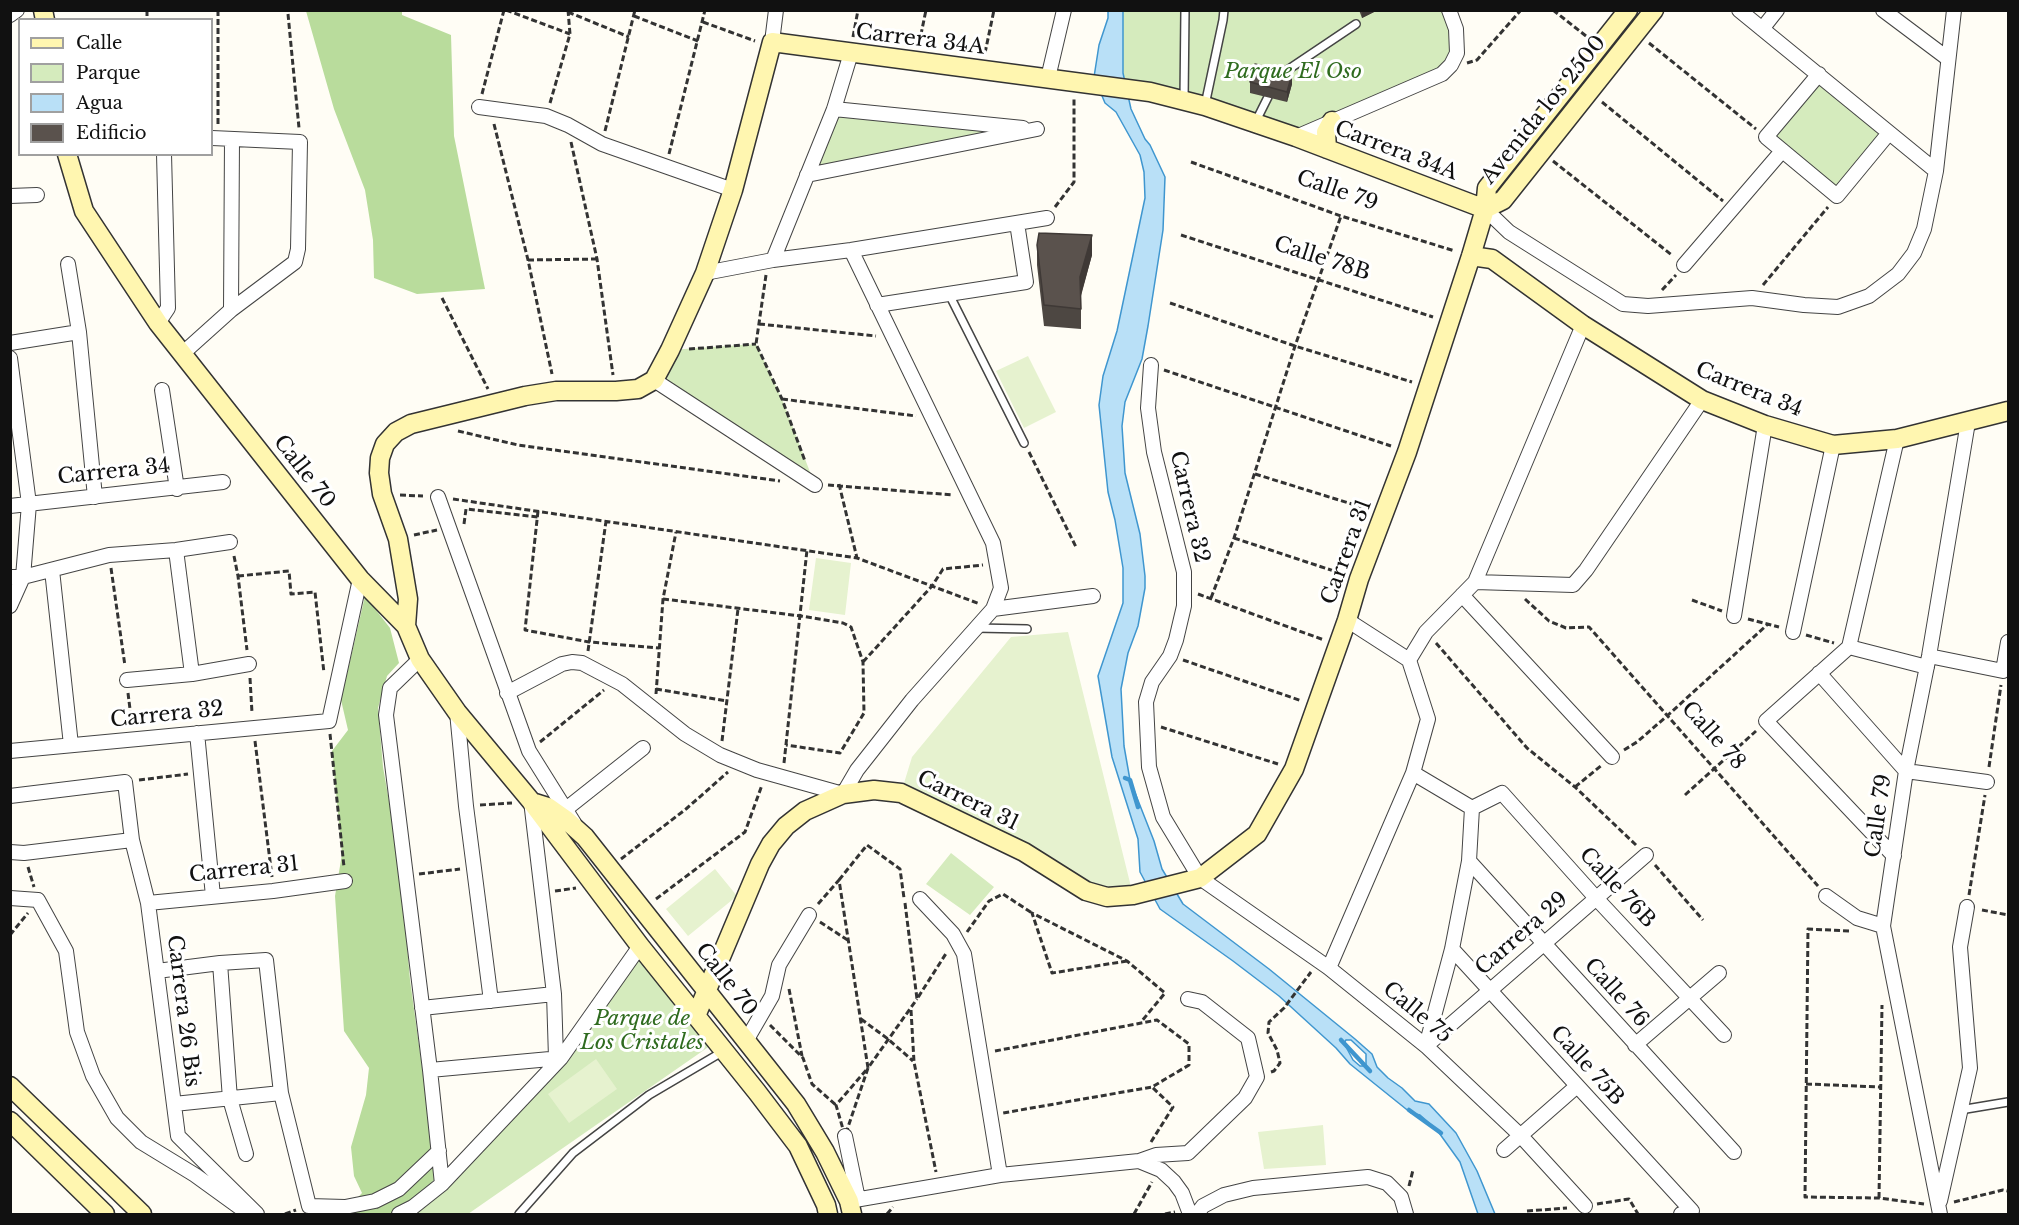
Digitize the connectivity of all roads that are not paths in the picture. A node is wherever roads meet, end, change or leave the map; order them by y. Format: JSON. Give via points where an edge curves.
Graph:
{"nodes":[{"id":1,"x":17,"y":10,"type":"edge"},
{"id":2,"x":776,"y":10,"type":"edge"},
{"id":3,"x":1065,"y":10,"type":"edge"},
{"id":4,"x":1185,"y":10,"type":"edge"},
{"id":5,"x":1224,"y":10,"type":"edge"},
{"id":6,"x":1449,"y":10,"type":"edge"},
{"id":7,"x":1628,"y":10,"type":"edge"},
{"id":8,"x":1654,"y":10,"type":"edge"},
{"id":9,"x":1739,"y":10,"type":"edge"},
{"id":10,"x":1777,"y":10,"type":"edge"},
{"id":11,"x":1883,"y":10,"type":"edge"},
{"id":12,"x":1954,"y":10,"type":"edge"},
{"id":13,"x":10,"y":15,"type":"edge"},
{"id":14,"x":1356,"y":24,"type":"dead end"},
{"id":15,"x":1762,"y":29,"type":"junction"},
{"id":16,"x":771,"y":45,"type":"junction"},
{"id":17,"x":851,"y":53,"type":"junction"},
{"id":18,"x":1947,"y":58,"type":"junction"},
{"id":19,"x":1819,"y":74,"type":"junction"},
{"id":20,"x":1048,"y":78,"type":"junction"},
{"id":21,"x":1277,"y":80,"type":"edge"},
{"id":22,"x":1268,"y":97,"type":"edge"},
{"id":23,"x":1184,"y":100,"type":"junction"},
{"id":24,"x":1205,"y":106,"type":"junction"},
{"id":25,"x":485,"y":109,"type":"road end"},
{"id":26,"x":834,"y":109,"type":"junction"},
{"id":27,"x":1332,"y":121,"type":"junction"},
{"id":28,"x":1255,"y":123,"type":"junction"},
{"id":29,"x":1889,"y":133,"type":"junction"},
{"id":30,"x":1296,"y":137,"type":"junction"},
{"id":31,"x":220,"y":139,"type":"edge"},
{"id":32,"x":1327,"y":149,"type":"junction"},
{"id":33,"x":1782,"y":151,"type":"junction"},
{"id":34,"x":68,"y":156,"type":"edge"},
{"id":35,"x":164,"y":156,"type":"edge"},
{"id":36,"x":1936,"y":171,"type":"junction"},
{"id":37,"x":807,"y":176,"type":"junction"},
{"id":38,"x":733,"y":190,"type":"junction"},
{"id":39,"x":37,"y":195,"type":"dead end"},
{"id":40,"x":10,"y":196,"type":"edge"},
{"id":41,"x":1485,"y":209,"type":"junction"},
{"id":42,"x":1047,"y":218,"type":"road end"},
{"id":43,"x":1017,"y":223,"type":"junction"},
{"id":44,"x":852,"y":250,"type":"junction"},
{"id":45,"x":1471,"y":256,"type":"junction"},
{"id":46,"x":771,"y":261,"type":"junction"},
{"id":47,"x":68,"y":264,"type":"dead end"},
{"id":48,"x":1684,"y":265,"type":"road end"},
{"id":49,"x":705,"y":273,"type":"junction"},
{"id":50,"x":949,"y":294,"type":"junction"},
{"id":51,"x":877,"y":305,"type":"junction"},
{"id":52,"x":231,"y":310,"type":"junction"},
{"id":53,"x":158,"y":323,"type":"junction"},
{"id":54,"x":1583,"y":326,"type":"junction"},
{"id":55,"x":80,"y":332,"type":"junction"},
{"id":56,"x":10,"y":343,"type":"edge"},
{"id":57,"x":182,"y":354,"type":"junction"},
{"id":58,"x":10,"y":357,"type":"edge"},
{"id":59,"x":1151,"y":365,"type":"road end"},
{"id":60,"x":654,"y":380,"type":"junction"},
{"id":61,"x":162,"y":390,"type":"dead end"},
{"id":62,"x":1702,"y":400,"type":"junction"},
{"id":63,"x":2008,"y":411,"type":"edge"},
{"id":64,"x":1968,"y":422,"type":"junction"},
{"id":65,"x":1765,"y":425,"type":"junction"},
{"id":66,"x":1896,"y":439,"type":"junction"},
{"id":67,"x":1024,"y":443,"type":"road end"},
{"id":68,"x":1833,"y":445,"type":"junction"},
{"id":69,"x":223,"y":482,"type":"dead end"},
{"id":70,"x":814,"y":485,"type":"road end"},
{"id":71,"x":177,"y":489,"type":"junction"},
{"id":72,"x":95,"y":497,"type":"junction"},
{"id":73,"x":438,"y":497,"type":"road end"},
{"id":74,"x":29,"y":504,"type":"junction"},
{"id":75,"x":10,"y":506,"type":"edge"},
{"id":76,"x":230,"y":542,"type":"dead end"},
{"id":77,"x":176,"y":550,"type":"junction"},
{"id":78,"x":52,"y":570,"type":"junction"},
{"id":79,"x":16,"y":577,"type":"edge"},
{"id":80,"x":360,"y":579,"type":"junction"},
{"id":81,"x":1475,"y":582,"type":"junction"},
{"id":82,"x":1462,"y":595,"type":"junction"},
{"id":83,"x":1093,"y":596,"type":"dead end"},
{"id":84,"x":10,"y":606,"type":"edge"},
{"id":85,"x":993,"y":609,"type":"junction"},
{"id":86,"x":1734,"y":616,"type":"road end"},
{"id":87,"x":1347,"y":620,"type":"junction"},
{"id":88,"x":406,"y":626,"type":"junction"},
{"id":89,"x":976,"y":628,"type":"junction"},
{"id":90,"x":1027,"y":629,"type":"dead end"},
{"id":91,"x":1793,"y":632,"type":"road end"},
{"id":92,"x":2008,"y":642,"type":"edge"},
{"id":93,"x":1849,"y":647,"type":"junction"},
{"id":94,"x":420,"y":659,"type":"junction"},
{"id":95,"x":1409,"y":660,"type":"junction"},
{"id":96,"x":1928,"y":661,"type":"junction"},
{"id":97,"x":249,"y":664,"type":"dead end"},
{"id":98,"x":192,"y":674,"type":"junction"},
{"id":99,"x":1819,"y":674,"type":"junction"},
{"id":100,"x":127,"y":680,"type":"road end"},
{"id":101,"x":507,"y":693,"type":"junction"},
{"id":102,"x":457,"y":712,"type":"junction"},
{"id":103,"x":197,"y":733,"type":"junction"},
{"id":104,"x":71,"y":745,"type":"junction"},
{"id":105,"x":644,"y":748,"type":"dead end"},
{"id":106,"x":10,"y":751,"type":"edge"},
{"id":107,"x":1612,"y":757,"type":"road end"},
{"id":108,"x":1906,"y":771,"type":"junction"},
{"id":109,"x":1413,"y":772,"type":"junction"},
{"id":110,"x":1988,"y":782,"type":"dead end"},
{"id":111,"x":843,"y":794,"type":"junction"},
{"id":112,"x":10,"y":796,"type":"edge"},
{"id":113,"x":531,"y":801,"type":"junction"},
{"id":114,"x":1472,"y":808,"type":"junction"},
{"id":115,"x":566,"y":809,"type":"junction"},
{"id":116,"x":578,"y":830,"type":"junction"},
{"id":117,"x":132,"y":840,"type":"junction"},
{"id":118,"x":17,"y":852,"type":"edge"},
{"id":119,"x":1646,"y":855,"type":"road end"},
{"id":120,"x":1894,"y":856,"type":"junction"},
{"id":121,"x":1468,"y":861,"type":"junction"},
{"id":122,"x":1196,"y":880,"type":"junction"},
{"id":123,"x":345,"y":881,"type":"road end"},
{"id":124,"x":213,"y":896,"type":"junction"},
{"id":125,"x":1826,"y":896,"type":"road end"},
{"id":126,"x":10,"y":898,"type":"edge"},
{"id":127,"x":1596,"y":898,"type":"junction"},
{"id":128,"x":920,"y":899,"type":"road end"},
{"id":129,"x":148,"y":903,"type":"junction"},
{"id":130,"x":1967,"y":907,"type":"road end"},
{"id":131,"x":809,"y":915,"type":"road end"},
{"id":132,"x":1884,"y":926,"type":"junction"},
{"id":133,"x":1543,"y":944,"type":"junction"},
{"id":134,"x":640,"y":946,"type":"junction"},
{"id":135,"x":1452,"y":949,"type":"junction"},
{"id":136,"x":220,"y":963,"type":"junction"},
{"id":137,"x":1329,"y":968,"type":"junction"},
{"id":138,"x":157,"y":971,"type":"junction"},
{"id":139,"x":1719,"y":973,"type":"dead end"},
{"id":140,"x":1490,"y":990,"type":"junction"},
{"id":141,"x":707,"y":991,"type":"junction"},
{"id":142,"x":554,"y":994,"type":"junction"},
{"id":143,"x":1690,"y":997,"type":"junction"},
{"id":144,"x":1188,"y":999,"type":"dead end"},
{"id":145,"x":490,"y":1001,"type":"junction"},
{"id":146,"x":422,"y":1008,"type":"junction"},
{"id":147,"x":696,"y":1016,"type":"junction"},
{"id":148,"x":1724,"y":1035,"type":"dead end"},
{"id":149,"x":1635,"y":1045,"type":"junction"},
{"id":150,"x":1426,"y":1046,"type":"junction"},
{"id":151,"x":751,"y":1047,"type":"junction"},
{"id":152,"x":724,"y":1051,"type":"junction"},
{"id":153,"x":559,"y":1058,"type":"junction"},
{"id":154,"x":738,"y":1068,"type":"junction"},
{"id":155,"x":430,"y":1070,"type":"junction"},
{"id":156,"x":10,"y":1086,"type":"edge"},
{"id":157,"x":1577,"y":1086,"type":"junction"},
{"id":158,"x":281,"y":1093,"type":"junction"},
{"id":159,"x":230,"y":1099,"type":"junction"},
{"id":160,"x":2008,"y":1102,"type":"edge"},
{"id":161,"x":174,"y":1104,"type":"junction"},
{"id":162,"x":1960,"y":1110,"type":"junction"},
{"id":163,"x":10,"y":1121,"type":"edge"},
{"id":164,"x":844,"y":1136,"type":"road end"},
{"id":165,"x":1521,"y":1136,"type":"junction"},
{"id":166,"x":1504,"y":1150,"type":"dead end"},
{"id":167,"x":439,"y":1151,"type":"junction"},
{"id":168,"x":1734,"y":1152,"type":"dead end"},
{"id":169,"x":246,"y":1154,"type":"dead end"},
{"id":170,"x":1139,"y":1161,"type":"junction"},
{"id":171,"x":1000,"y":1175,"type":"junction"},
{"id":172,"x":442,"y":1184,"type":"junction"},
{"id":173,"x":853,"y":1205,"type":"edge"},
{"id":174,"x":1585,"y":1206,"type":"road end"},
{"id":175,"x":1939,"y":1210,"type":"edge"},
{"id":176,"x":1686,"y":1213,"type":"edge"},
{"id":177,"x":519,"y":1214,"type":"edge"},
{"id":178,"x":105,"y":1215,"type":"edge"},
{"id":179,"x":141,"y":1215,"type":"edge"},
{"id":180,"x":251,"y":1215,"type":"edge"},
{"id":181,"x":257,"y":1215,"type":"edge"},
{"id":182,"x":399,"y":1215,"type":"edge"},
{"id":183,"x":828,"y":1215,"type":"edge"},
{"id":184,"x":1190,"y":1215,"type":"edge"},
{"id":185,"x":1197,"y":1215,"type":"edge"},
{"id":186,"x":1406,"y":1215,"type":"edge"}],
"edges":[{"from":1,"to":13,"type":"street"},
{"from":2,"to":16,"type":"street"},
{"from":3,"to":20,"type":"street"},
{"from":4,"to":23,"type":"lane"},
{"from":5,"to":24,"type":"lane"},
{"from":6,"to":27,"type":"street","via":[[1456,29],[1457,53],[1447,70]]},
{"from":7,"to":41,"type":"main road","name":"Avenida los 2500","via":[[1487,188]]},
{"from":8,"to":41,"type":"main road","name":"Avenida los 2500","via":[[1543,153],[1503,200]]},
{"from":9,"to":15,"type":"street"},
{"from":10,"to":15,"type":"street"},
{"from":11,"to":18,"type":"street"},
{"from":12,"to":18,"type":"street"},
{"from":14,"to":21,"type":"lane"},
{"from":15,"to":19,"type":"street"},
{"from":16,"to":17,"type":"main road","name":"Carrera 34A"},
{"from":16,"to":38,"type":"main road"},
{"from":17,"to":20,"type":"main road","name":"Carrera 34A"},
{"from":17,"to":26,"type":"street"},
{"from":18,"to":36,"type":"street"},
{"from":19,"to":29,"type":"street"},
{"from":19,"to":33,"type":"street","via":[[1766,137]]},
{"from":20,"to":23,"type":"main road","name":"Carrera 34A"},
{"from":22,"to":28,"type":"lane"},
{"from":23,"to":24,"type":"main road","name":"Carrera 34A"},
{"from":24,"to":28,"type":"main road","name":"Carrera 34A"},
{"from":25,"to":38,"type":"street","via":[[546,116],[602,144]]},
{"from":26,"to":37,"type":"street"},
{"from":26,"to":37,"type":"street","via":[[1037,129]]},
{"from":27,"to":30,"type":"street"},
{"from":27,"to":32,"type":"main road","via":[[1326,132]]},
{"from":28,"to":30,"type":"main road","name":"Carrera 34A"},
{"from":29,"to":33,"type":"street","via":[[1837,196]]},
{"from":29,"to":36,"type":"street"},
{"from":30,"to":32,"type":"main road","name":"Carrera 34A"},
{"from":31,"to":52,"type":"street"},
{"from":31,"to":52,"type":"street","via":[[300,142],[295,262]]},
{"from":32,"to":41,"type":"main road","name":"Carrera 34A"},
{"from":33,"to":48,"type":"street"},
{"from":34,"to":53,"type":"main road","name":"Calle 70","via":[[84,211]]},
{"from":35,"to":53,"type":"street","via":[[168,309]]},
{"from":36,"to":41,"type":"street","name":"Carrera 34A","via":[[1924,229],[1914,253],[1898,274],[1869,296],[1838,307],[1752,298],[1648,306],[1623,304],[1509,232]]},
{"from":37,"to":46,"type":"street"},
{"from":38,"to":49,"type":"main road"},
{"from":39,"to":40,"type":"street"},
{"from":41,"to":45,"type":"main road","name":"Carrera 31"},
{"from":42,"to":43,"type":"street"},
{"from":43,"to":44,"type":"street"},
{"from":43,"to":50,"type":"street","via":[[1026,282]]},
{"from":44,"to":46,"type":"street"},
{"from":44,"to":51,"type":"street"},
{"from":45,"to":54,"type":"main road","name":"Carrera 34","via":[[1492,259]]},
{"from":45,"to":87,"type":"main road","name":"Carrera 31"},
{"from":46,"to":49,"type":"street"},
{"from":47,"to":55,"type":"street"},
{"from":49,"to":60,"type":"main road"},
{"from":50,"to":51,"type":"street"},
{"from":50,"to":67,"type":"lane"},
{"from":51,"to":85,"type":"street","via":[[993,543],[1001,588]]},
{"from":52,"to":57,"type":"street"},
{"from":53,"to":57,"type":"main road","name":"Calle 70"},
{"from":54,"to":62,"type":"main road","name":"Carrera 34"},
{"from":54,"to":81,"type":"street"},
{"from":55,"to":56,"type":"street"},
{"from":55,"to":72,"type":"street"},
{"from":57,"to":80,"type":"main road","name":"Calle 70"},
{"from":58,"to":74,"type":"street"},
{"from":59,"to":122,"type":"street","name":"Carrera 32","via":[[1148,408],[1154,452],[1184,572],[1182,615],[1176,640],[1147,693],[1149,766],[1163,817]]},
{"from":60,"to":70,"type":"street"},
{"from":60,"to":88,"type":"main road","via":[[638,389],[616,392],[556,391],[419,422],[396,432],[385,444],[379,473],[398,539],[408,598]]},
{"from":61,"to":71,"type":"street"},
{"from":62,"to":65,"type":"main road","name":"Carrera 34"},
{"from":62,"to":81,"type":"street","via":[[1573,585]]},
{"from":63,"to":64,"type":"main road","name":"Carrera 34"},
{"from":64,"to":66,"type":"main road","name":"Carrera 34"},
{"from":64,"to":96,"type":"street","name":"Calle 79"},
{"from":65,"to":68,"type":"main road","name":"Carrera 34"},
{"from":65,"to":86,"type":"street"},
{"from":66,"to":68,"type":"main road","name":"Carrera 34"},
{"from":66,"to":93,"type":"street"},
{"from":68,"to":91,"type":"street"},
{"from":69,"to":71,"type":"street","name":"Carrera 34"},
{"from":71,"to":72,"type":"street","name":"Carrera 34"},
{"from":72,"to":74,"type":"street","name":"Carrera 34"},
{"from":73,"to":101,"type":"street"},
{"from":74,"to":75,"type":"street","name":"Carrera 34"},
{"from":74,"to":79,"type":"street"},
{"from":76,"to":77,"type":"street"},
{"from":77,"to":78,"type":"street","via":[[109,555]]},
{"from":77,"to":98,"type":"street"},
{"from":78,"to":79,"type":"street"},
{"from":78,"to":104,"type":"street"},
{"from":79,"to":84,"type":"street"},
{"from":80,"to":88,"type":"main road","name":"Calle 70"},
{"from":80,"to":103,"type":"street","name":"Carrera 32","via":[[328,721]]},
{"from":81,"to":82,"type":"street"},
{"from":82,"to":95,"type":"street","via":[[1426,632]]},
{"from":82,"to":107,"type":"street"},
{"from":83,"to":85,"type":"street"},
{"from":85,"to":89,"type":"street"},
{"from":87,"to":95,"type":"street"},
{"from":87,"to":122,"type":"main road","name":"Carrera 31","via":[[1294,769],[1257,834]]},
{"from":88,"to":94,"type":"main road","name":"Calle 70"},
{"from":89,"to":90,"type":"lane"},
{"from":89,"to":111,"type":"street","via":[[912,700]]},
{"from":92,"to":96,"type":"street","via":[[2003,671]]},
{"from":93,"to":96,"type":"street"},
{"from":93,"to":99,"type":"street"},
{"from":94,"to":102,"type":"main road","name":"Calle 70"},
{"from":94,"to":146,"type":"street","via":[[390,688],[386,715]]},
{"from":95,"to":109,"type":"street","via":[[1428,719]]},
{"from":96,"to":108,"type":"street","name":"Calle 79"},
{"from":97,"to":98,"type":"street"},
{"from":98,"to":100,"type":"street"},
{"from":99,"to":108,"type":"street"},
{"from":99,"to":120,"type":"street","via":[[1766,722]]},
{"from":101,"to":111,"type":"street","via":[[562,664],[586,665],[622,684],[720,755]]},
{"from":101,"to":115,"type":"street","via":[[529,751]]},
{"from":102,"to":113,"type":"main road","name":"Calle 70"},
{"from":102,"to":145,"type":"street"},
{"from":103,"to":104,"type":"street","name":"Carrera 32"},
{"from":103,"to":124,"type":"street"},
{"from":104,"to":106,"type":"street","name":"Carrera 32"},
{"from":105,"to":115,"type":"street"},
{"from":108,"to":110,"type":"street"},
{"from":108,"to":120,"type":"street","name":"Calle 79"},
{"from":109,"to":114,"type":"street"},
{"from":109,"to":137,"type":"street"},
{"from":111,"to":122,"type":"main road","name":"Carrera 31","via":[[874,790],[901,793],[1024,852],[1086,891],[1107,897],[1133,896]]},
{"from":111,"to":141,"type":"main road","name":"Carrera 31","via":[[805,811],[771,844]]},
{"from":112,"to":117,"type":"street","name":"Carrera 26 Bis","via":[[125,782]]},
{"from":113,"to":116,"type":"main road","name":"Calle 70","via":[[548,807]]},
{"from":113,"to":134,"type":"main road","name":"Calle 70"},
{"from":113,"to":142,"type":"street"},
{"from":114,"to":121,"type":"street"},
{"from":114,"to":127,"type":"street","name":"Calle 76B","via":[[1502,793]]},
{"from":115,"to":116,"type":"street"},
{"from":116,"to":141,"type":"main road","name":"Calle 70"},
{"from":117,"to":118,"type":"street"},
{"from":117,"to":129,"type":"street","name":"Carrera 26 Bis"},
{"from":119,"to":127,"type":"street","name":"Carrera 29"},
{"from":120,"to":132,"type":"street","name":"Calle 79"},
{"from":121,"to":133,"type":"street","name":"Calle 76"},
{"from":121,"to":135,"type":"street"},
{"from":122,"to":137,"type":"street","name":"Calle 75"},
{"from":123,"to":124,"type":"street","name":"Carrera 31"},
{"from":124,"to":129,"type":"street","name":"Carrera 31"},
{"from":125,"to":132,"type":"street","via":[[1857,918]]},
{"from":126,"to":180,"type":"street","via":[[38,900],[66,951],[77,1032],[93,1076],[117,1118],[141,1142]]},
{"from":127,"to":133,"type":"street","name":"Carrera 29"},
{"from":127,"to":143,"type":"street","name":"Calle 76B"},
{"from":128,"to":171,"type":"street","via":[[957,941],[967,965]]},
{"from":129,"to":138,"type":"street","name":"Carrera 26 Bis"},
{"from":130,"to":162,"type":"street","via":[[1960,947],[1970,1068]]},
{"from":131,"to":151,"type":"street","via":[[779,965],[772,996]]},
{"from":132,"to":175,"type":"street","name":"Calle 79"},
{"from":133,"to":140,"type":"street","name":"Carrera 29"},
{"from":133,"to":149,"type":"street","name":"Calle 76"},
{"from":134,"to":147,"type":"main road","name":"Calle 70"},
{"from":134,"to":153,"type":"street"},
{"from":135,"to":140,"type":"street","name":"Calle 75B"},
{"from":135,"to":150,"type":"street"},
{"from":136,"to":138,"type":"street"},
{"from":136,"to":158,"type":"street","via":[[266,960]]},
{"from":136,"to":159,"type":"street"},
{"from":137,"to":150,"type":"street","name":"Calle 75"},
{"from":138,"to":161,"type":"street","name":"Carrera 26 Bis"},
{"from":139,"to":143,"type":"street"},
{"from":140,"to":150,"type":"street","name":"Carrera 29"},
{"from":140,"to":157,"type":"street","name":"Calle 75B"},
{"from":141,"to":147,"type":"main road","name":"Carrera 31"},
{"from":141,"to":151,"type":"main road","name":"Calle 70"},
{"from":142,"to":145,"type":"street"},
{"from":142,"to":153,"type":"street"},
{"from":143,"to":148,"type":"street","name":"Calle 76B"},
{"from":143,"to":149,"type":"street"},
{"from":144,"to":170,"type":"street","via":[[1202,1002],[1248,1038],[1257,1077],[1245,1098],[1188,1153],[1156,1155]]},
{"from":145,"to":146,"type":"street"},
{"from":146,"to":155,"type":"street"},
{"from":147,"to":152,"type":"main road","name":"Calle 70"},
{"from":149,"to":168,"type":"street","name":"Calle 76"},
{"from":150,"to":165,"type":"street","name":"Calle 75"},
{"from":151,"to":154,"type":"main road"},
{"from":151,"to":173,"type":"main road","name":"Calle 70","via":[[796,1104]]},
{"from":152,"to":154,"type":"main road","name":"Calle 70"},
{"from":152,"to":177,"type":"lane","via":[[649,1095],[573,1153]]},
{"from":153,"to":155,"type":"street"},
{"from":153,"to":172,"type":"street"},
{"from":154,"to":183,"type":"main road","name":"Calle 70","via":[[798,1146]]},
{"from":155,"to":167,"type":"street"},
{"from":156,"to":179,"type":"main road"},
{"from":157,"to":165,"type":"street"},
{"from":157,"to":176,"type":"street","name":"Calle 75B"},
{"from":158,"to":159,"type":"street"},
{"from":158,"to":167,"type":"street","via":[[309,1206],[345,1207],[375,1201],[399,1189]]},
{"from":159,"to":161,"type":"street"},
{"from":159,"to":169,"type":"street"},
{"from":160,"to":162,"type":"lane"},
{"from":161,"to":181,"type":"street","name":"Carrera 26 Bis","via":[[178,1136]]},
{"from":162,"to":175,"type":"street"},
{"from":163,"to":178,"type":"main road"},
{"from":164,"to":173,"type":"street"},
{"from":165,"to":166,"type":"street"},
{"from":165,"to":174,"type":"street","name":"Calle 75"},
{"from":167,"to":172,"type":"street"},
{"from":170,"to":171,"type":"street"},
{"from":170,"to":184,"type":"street","via":[[1161,1170],[1174,1182]]},
{"from":171,"to":173,"type":"street"},
{"from":172,"to":182,"type":"street"},
{"from":185,"to":186,"type":"street","via":[[1203,1206],[1224,1195],[1253,1188],[1368,1177],[1387,1183],[1401,1197]]}]}
